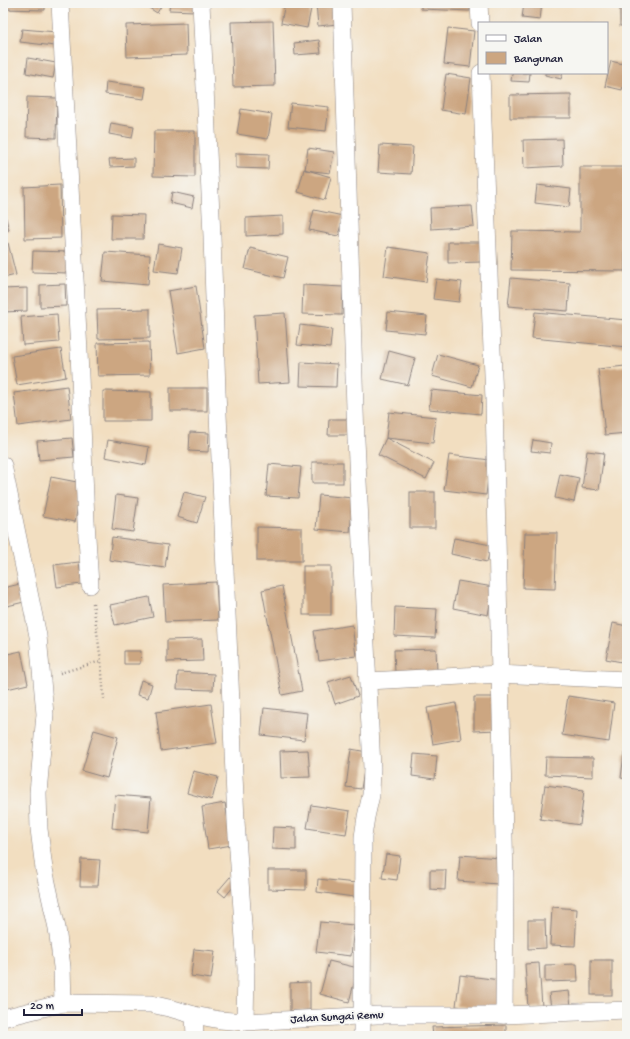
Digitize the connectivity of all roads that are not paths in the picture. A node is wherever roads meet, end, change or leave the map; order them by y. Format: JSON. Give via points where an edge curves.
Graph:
{"nodes":[{"id":1,"x":60,"y":3,"type":"edge"},
{"id":2,"x":202,"y":3,"type":"edge"},
{"id":3,"x":342,"y":3,"type":"edge"},
{"id":4,"x":480,"y":3,"type":"edge"},
{"id":5,"x":480,"y":22,"type":"edge"},
{"id":6,"x":481,"y":74,"type":"edge"},
{"id":7,"x":3,"y":465,"type":"edge"},
{"id":8,"x":90,"y":585,"type":"road end"},
{"id":9,"x":500,"y":674,"type":"junction"},
{"id":10,"x":627,"y":680,"type":"edge"},
{"id":11,"x":368,"y":681,"type":"junction"},
{"id":12,"x":63,"y":1003,"type":"junction"},
{"id":13,"x":627,"y":1010,"type":"edge"},
{"id":14,"x":194,"y":1015,"type":"junction"},
{"id":15,"x":504,"y":1015,"type":"junction"},
{"id":16,"x":361,"y":1016,"type":"junction"},
{"id":17,"x":3,"y":1018,"type":"edge"},
{"id":18,"x":245,"y":1022,"type":"junction"},
{"id":19,"x":195,"y":1036,"type":"edge"},
{"id":20,"x":362,"y":1036,"type":"edge"}],
"edges":[{"from":1,"to":8,"type":"street"},
{"from":2,"to":18,"type":"street","via":[[230,697],[246,969]]},
{"from":3,"to":11,"type":"street","via":[[356,440]]},
{"from":4,"to":5,"type":"street"},
{"from":6,"to":9,"type":"street","via":[[494,400]]},
{"from":7,"to":12,"type":"street","via":[[38,636],[45,714],[38,793],[39,828],[44,869],[57,928]]},
{"from":9,"to":10,"type":"street"},
{"from":9,"to":11,"type":"street"},
{"from":9,"to":15,"type":"street","via":[[505,878]]},
{"from":11,"to":16,"type":"street","via":[[372,768],[371,795],[363,837]]},
{"from":12,"to":14,"type":"street","name":"Jalan Sungai Remu","via":[[151,1004]]},
{"from":12,"to":17,"type":"street","name":"Jalan Sungai Remu"},
{"from":13,"to":15,"type":"street","name":"Jalan Sungai Remu"},
{"from":14,"to":18,"type":"street","name":"Jalan Sungai Remu"},
{"from":14,"to":19,"type":"street"},
{"from":15,"to":16,"type":"street","name":"Jalan Sungai Remu"},
{"from":16,"to":18,"type":"street","name":"Jalan Sungai Remu"},
{"from":16,"to":20,"type":"street"}]}
